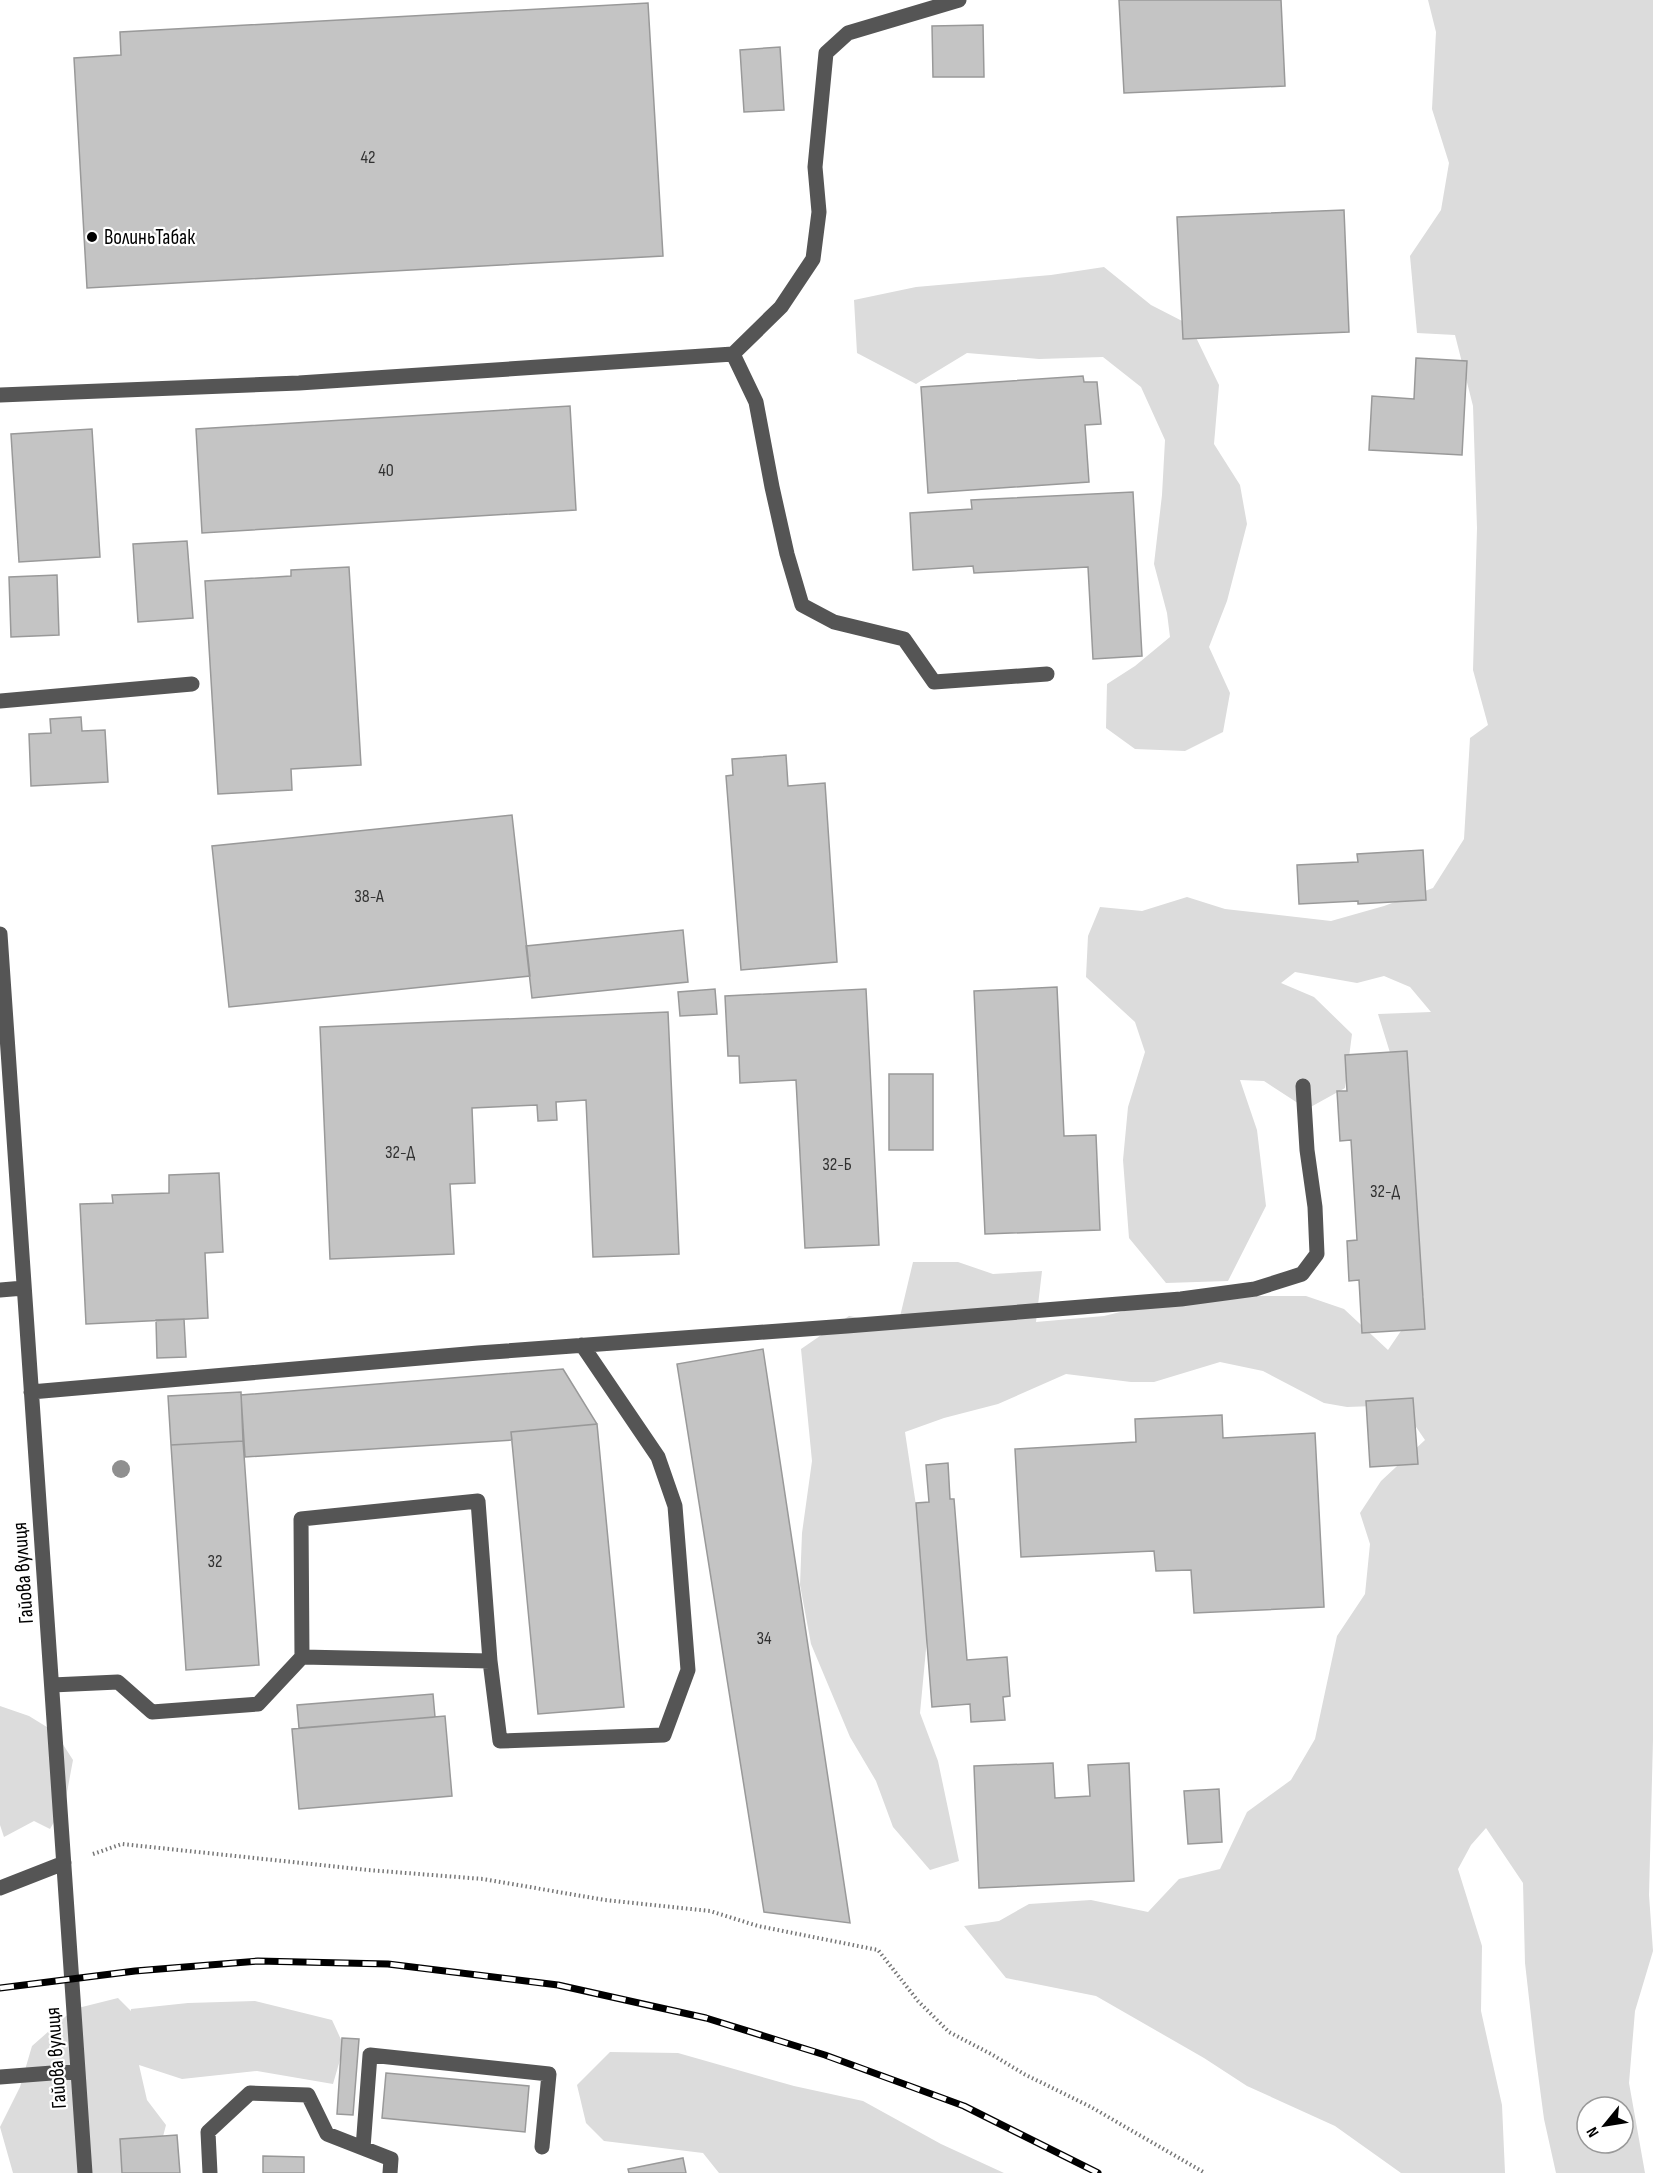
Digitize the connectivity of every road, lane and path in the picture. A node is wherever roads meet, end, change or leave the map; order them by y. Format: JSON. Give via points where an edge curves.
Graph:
{"nodes":[{"id":1,"x":959,"y":0,"type":"edge"},
{"id":2,"x":733,"y":354,"type":"junction"},
{"id":3,"x":0,"y":395,"type":"edge"},
{"id":4,"x":1047,"y":674,"type":"dead end"},
{"id":5,"x":192,"y":684,"type":"dead end"},
{"id":6,"x":0,"y":701,"type":"edge"},
{"id":7,"x":0,"y":934,"type":"edge"},
{"id":8,"x":1303,"y":1086,"type":"dead end"},
{"id":9,"x":24,"y":1288,"type":"junction"},
{"id":10,"x":0,"y":1290,"type":"edge"},
{"id":11,"x":582,"y":1345,"type":"junction"},
{"id":12,"x":31,"y":1392,"type":"junction"},
{"id":13,"x":302,"y":1657,"type":"junction"},
{"id":14,"x":490,"y":1661,"type":"junction"},
{"id":15,"x":52,"y":1685,"type":"junction"},
{"id":16,"x":64,"y":1863,"type":"junction"},
{"id":17,"x":0,"y":1888,"type":"edge"},
{"id":18,"x":78,"y":2071,"type":"junction"},
{"id":19,"x":0,"y":2077,"type":"edge"},
{"id":20,"x":542,"y":2147,"type":"dead end"},
{"id":21,"x":363,"y":2148,"type":"junction"},
{"id":22,"x":85,"y":2173,"type":"edge"},
{"id":23,"x":210,"y":2173,"type":"edge"},
{"id":24,"x":390,"y":2173,"type":"edge"},
{"id":25,"x":1205,"y":2173,"type":"edge"}],
"edges":[{"from":1,"to":2,"type":"street","via":[[848,33],[826,53],[815,166],[819,212],[813,259],[781,307]]},
{"from":2,"to":3,"type":"street","via":[[299,383]]},
{"from":2,"to":4,"type":"street","via":[[756,402],[787,554],[802,605],[834,622],[904,639],[934,682]]},
{"from":5,"to":6,"type":"street"},
{"from":7,"to":9,"type":"street","name":"Гайова вулиця"},
{"from":8,"to":11,"type":"street","via":[[1317,1254],[1302,1274],[1255,1289],[1181,1299]]},
{"from":9,"to":10,"type":"street"},
{"from":9,"to":12,"type":"street","name":"Гайова вулиця"},
{"from":11,"to":12,"type":"street"},
{"from":11,"to":14,"type":"street","via":[[658,1457],[675,1506],[688,1670],[664,1735],[500,1741]]},
{"from":12,"to":15,"type":"street","name":"Гайова вулиця"},
{"from":13,"to":14,"type":"street"},
{"from":13,"to":14,"type":"street","via":[[301,1519],[478,1501]]},
{"from":13,"to":15,"type":"street","via":[[258,1704],[152,1712],[118,1682]]},
{"from":15,"to":16,"type":"street","name":"Гайова вулиця"},
{"from":16,"to":17,"type":"street"},
{"from":16,"to":18,"type":"street","name":"Гайова вулиця"},
{"from":16,"to":25,"type":"path","via":[[123,1844],[483,1879],[605,1900],[710,1911],[758,1926],[878,1950],[918,2001],[949,2032]]},
{"from":18,"to":19,"type":"street"},
{"from":18,"to":22,"type":"street","name":"Гайова вулиця"},
{"from":20,"to":21,"type":"street","via":[[549,2074],[370,2055]]},
{"from":21,"to":23,"type":"street","via":[[327,2134],[308,2095],[250,2092],[208,2132]]},
{"from":21,"to":24,"type":"street","via":[[391,2159]]}]}
